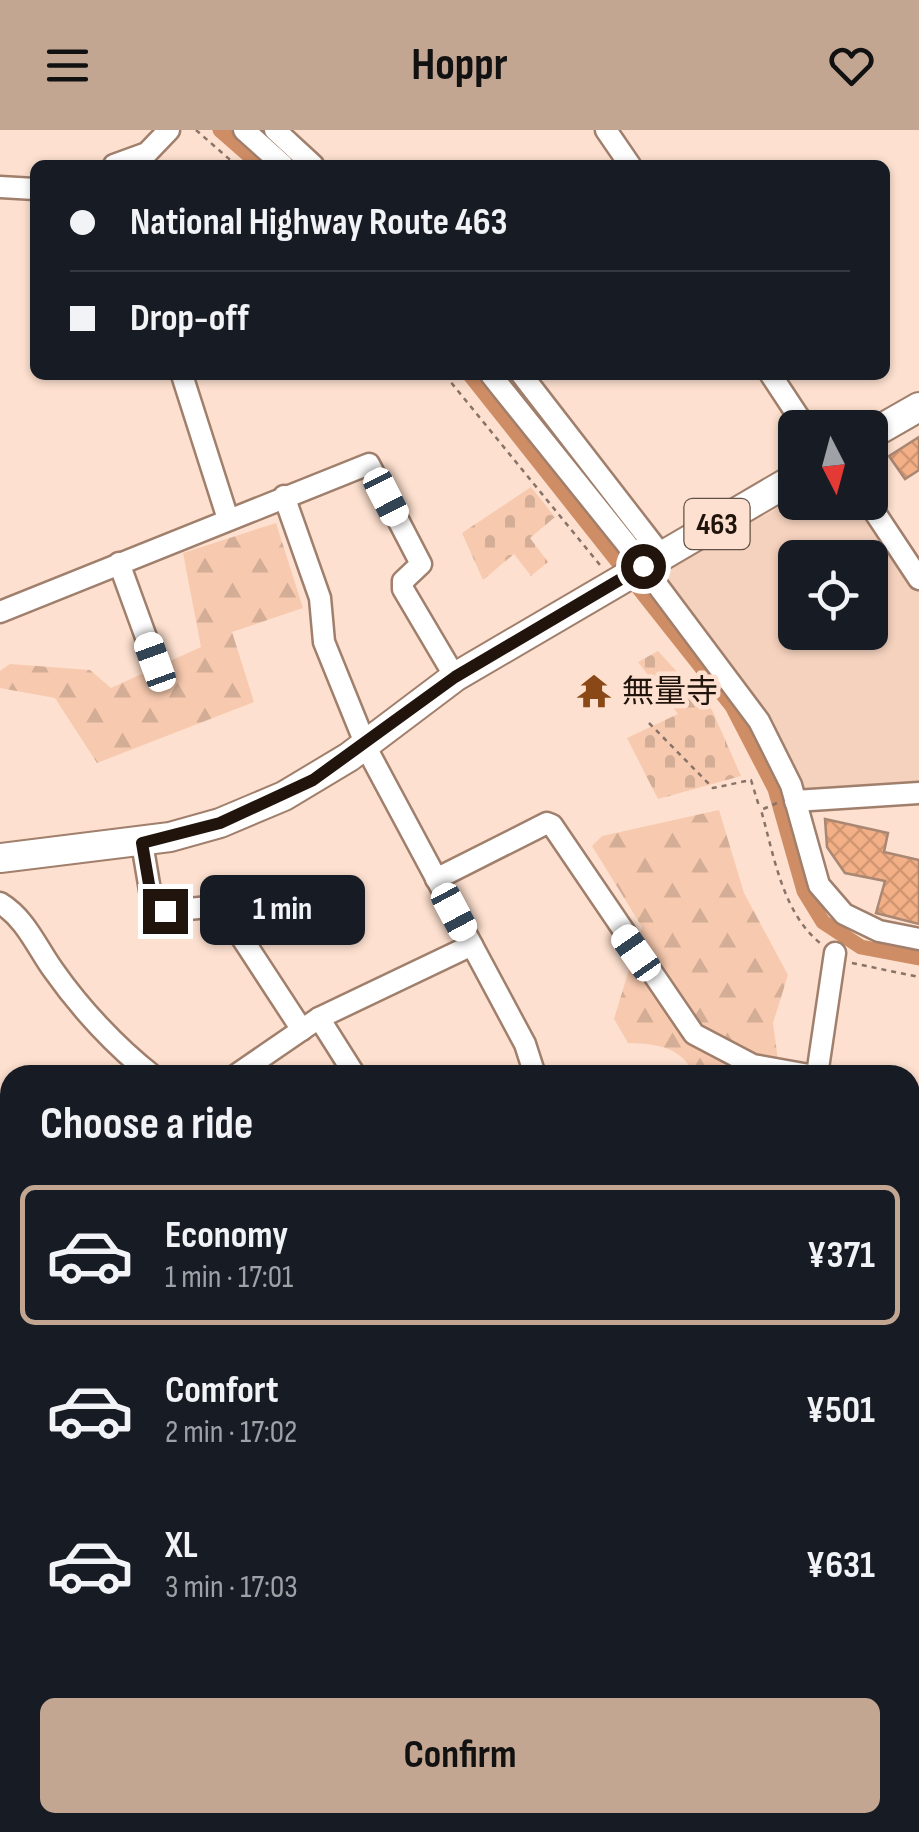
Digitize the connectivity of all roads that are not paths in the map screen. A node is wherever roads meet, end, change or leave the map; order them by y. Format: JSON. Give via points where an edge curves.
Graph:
{"nodes":[{"id":1,"x":170,"y":130,"type":"edge"},
{"id":2,"x":244,"y":130,"type":"edge"},
{"id":3,"x":275,"y":130,"type":"edge"},
{"id":4,"x":606,"y":130,"type":"edge"},
{"id":5,"x":128,"y":160,"type":"edge"},
{"id":6,"x":277,"y":160,"type":"edge"},
{"id":7,"x":308,"y":160,"type":"edge"},
{"id":8,"x":627,"y":160,"type":"edge"},
{"id":9,"x":0,"y":187,"type":"edge"},
{"id":10,"x":30,"y":189,"type":"edge"},
{"id":11,"x":184,"y":380,"type":"edge"},
{"id":12,"x":496,"y":380,"type":"edge"},
{"id":13,"x":525,"y":380,"type":"edge"},
{"id":14,"x":774,"y":380,"type":"edge"},
{"id":15,"x":919,"y":406,"type":"edge"},
{"id":16,"x":794,"y":410,"type":"edge"},
{"id":17,"x":888,"y":424,"type":"edge"},
{"id":18,"x":778,"y":488,"type":"edge"},
{"id":19,"x":284,"y":496,"type":"junction"},
{"id":20,"x":228,"y":519,"type":"junction"},
{"id":21,"x":880,"y":520,"type":"edge"},
{"id":22,"x":634,"y":536,"type":"junction"},
{"id":23,"x":120,"y":563,"type":"junction"},
{"id":24,"x":633,"y":570,"type":"junction"},
{"id":25,"x":919,"y":579,"type":"edge"},
{"id":26,"x":0,"y":612,"type":"edge"},
{"id":27,"x":155,"y":662,"type":"dead end"},
{"id":28,"x":455,"y":677,"type":"junction"},
{"id":29,"x":366,"y":746,"type":"junction"},
{"id":30,"x":919,"y":793,"type":"edge"},
{"id":31,"x":795,"y":801,"type":"junction"},
{"id":32,"x":142,"y":843,"type":"junction"},
{"id":33,"x":0,"y":858,"type":"edge"},
{"id":34,"x":436,"y":879,"type":"junction"},
{"id":35,"x":0,"y":903,"type":"edge"},
{"id":36,"x":919,"y":939,"type":"edge"},
{"id":37,"x":472,"y":944,"type":"junction"},
{"id":38,"x":834,"y":954,"type":"road end"},
{"id":39,"x":310,"y":1024,"type":"junction"},
{"id":40,"x":139,"y":1065,"type":"edge"},
{"id":41,"x":251,"y":1065,"type":"edge"},
{"id":42,"x":346,"y":1065,"type":"edge"},
{"id":43,"x":531,"y":1065,"type":"edge"},
{"id":44,"x":753,"y":1065,"type":"edge"},
{"id":45,"x":815,"y":1065,"type":"edge"}],
"edges":[{"from":1,"to":5,"type":"street","via":[[147,153]]},
{"from":2,"to":6,"type":"street"},
{"from":3,"to":7,"type":"street"},
{"from":4,"to":8,"type":"street"},
{"from":9,"to":10,"type":"street"},
{"from":11,"to":20,"type":"street"},
{"from":12,"to":22,"type":"street"},
{"from":13,"to":22,"type":"street"},
{"from":14,"to":16,"type":"street"},
{"from":15,"to":17,"type":"highway"},
{"from":18,"to":24,"type":"highway","number":"463"},
{"from":19,"to":20,"type":"street"},
{"from":19,"to":28,"type":"street","via":[[369,464],[420,564],[403,580],[403,589]]},
{"from":19,"to":29,"type":"street","via":[[320,598],[324,642]]},
{"from":20,"to":23,"type":"street"},
{"from":21,"to":25,"type":"street"},
{"from":22,"to":24,"type":"street"},
{"from":23,"to":26,"type":"street"},
{"from":23,"to":27,"type":"street"},
{"from":24,"to":28,"type":"highway","number":"463"},
{"from":24,"to":31,"type":"street","via":[[759,721]]},
{"from":28,"to":29,"type":"highway","number":"463"},
{"from":29,"to":32,"type":"highway","number":"463","via":[[284,796],[191,833]]},
{"from":29,"to":34,"type":"street"},
{"from":30,"to":31,"type":"street"},
{"from":31,"to":36,"type":"street","via":[[819,884],[844,914],[879,931]]},
{"from":32,"to":33,"type":"highway","number":"463"},
{"from":32,"to":39,"type":"street","via":[[152,902],[164,900],[165,911],[221,906]]},
{"from":34,"to":37,"type":"street"},
{"from":34,"to":44,"type":"street","via":[[552,825],[694,1034]]},
{"from":35,"to":40,"type":"street","via":[[18,914],[55,973]]},
{"from":37,"to":39,"type":"street"},
{"from":37,"to":43,"type":"street"},
{"from":38,"to":45,"type":"street"},
{"from":39,"to":41,"type":"street"},
{"from":39,"to":42,"type":"street"}]}
